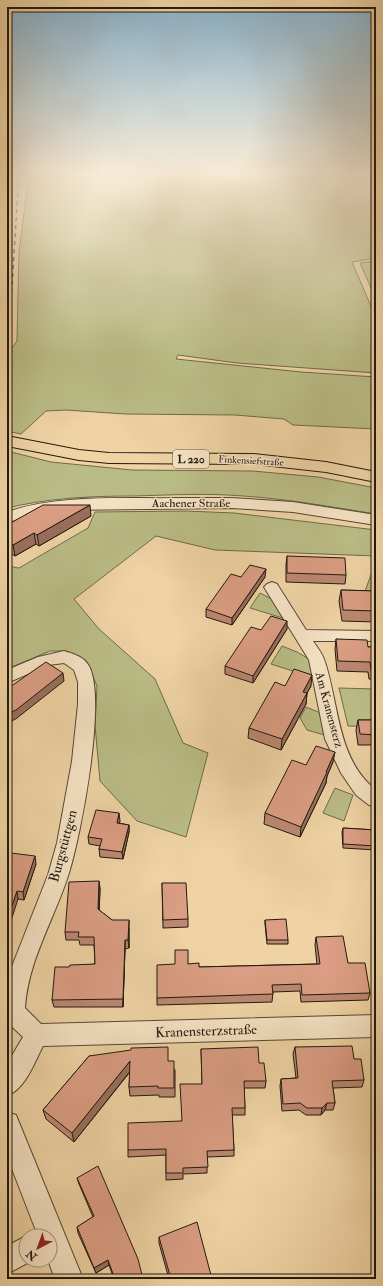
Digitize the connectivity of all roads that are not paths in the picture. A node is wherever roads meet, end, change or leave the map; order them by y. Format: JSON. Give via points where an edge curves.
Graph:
{"nodes":[{"id":1,"x":7,"y":441,"type":"edge"},
{"id":2,"x":376,"y":477,"type":"edge"},
{"id":3,"x":7,"y":518,"type":"edge"},
{"id":4,"x":376,"y":520,"type":"edge"},
{"id":5,"x":272,"y":587,"type":"dead end"},
{"id":6,"x":302,"y":635,"type":"junction"},
{"id":7,"x":376,"y":636,"type":"edge"},
{"id":8,"x":7,"y":676,"type":"edge"},
{"id":9,"x":376,"y":800,"type":"edge"},
{"id":10,"x":376,"y":1026,"type":"edge"},
{"id":11,"x":36,"y":1035,"type":"junction"},
{"id":12,"x":7,"y":1084,"type":"edge"},
{"id":13,"x":7,"y":1124,"type":"edge"},
{"id":14,"x":45,"y":1228,"type":"edge"},
{"id":15,"x":18,"y":1254,"type":"edge"},
{"id":16,"x":58,"y":1256,"type":"edge"},
{"id":17,"x":7,"y":1262,"type":"edge"},
{"id":18,"x":69,"y":1279,"type":"edge"}],
"edges":[{"from":1,"to":2,"type":"main road","name":"Finkensiefstraße","number":"L 220","via":[[109,458],[253,459]]},
{"from":3,"to":4,"type":"street","name":"Aachener Straße","via":[[32,509],[63,505],[231,503],[293,508]]},
{"from":5,"to":6,"type":"street","name":"Am Kranensterz"},
{"from":6,"to":7,"type":"street"},
{"from":6,"to":9,"type":"street","name":"Am Kranensterz","via":[[316,660],[334,739],[350,773],[363,790]]},
{"from":8,"to":11,"type":"street","name":"Burgstüttgen","via":[[53,657],[64,657],[82,668],[87,688],[81,767],[63,860],[16,986],[13,1012]]},
{"from":10,"to":11,"type":"street","name":"Kranensterzstraße"},
{"from":11,"to":12,"type":"street","via":[[21,1065]]},
{"from":13,"to":14,"type":"street"},
{"from":15,"to":17,"type":"street"},
{"from":16,"to":18,"type":"street"}]}
